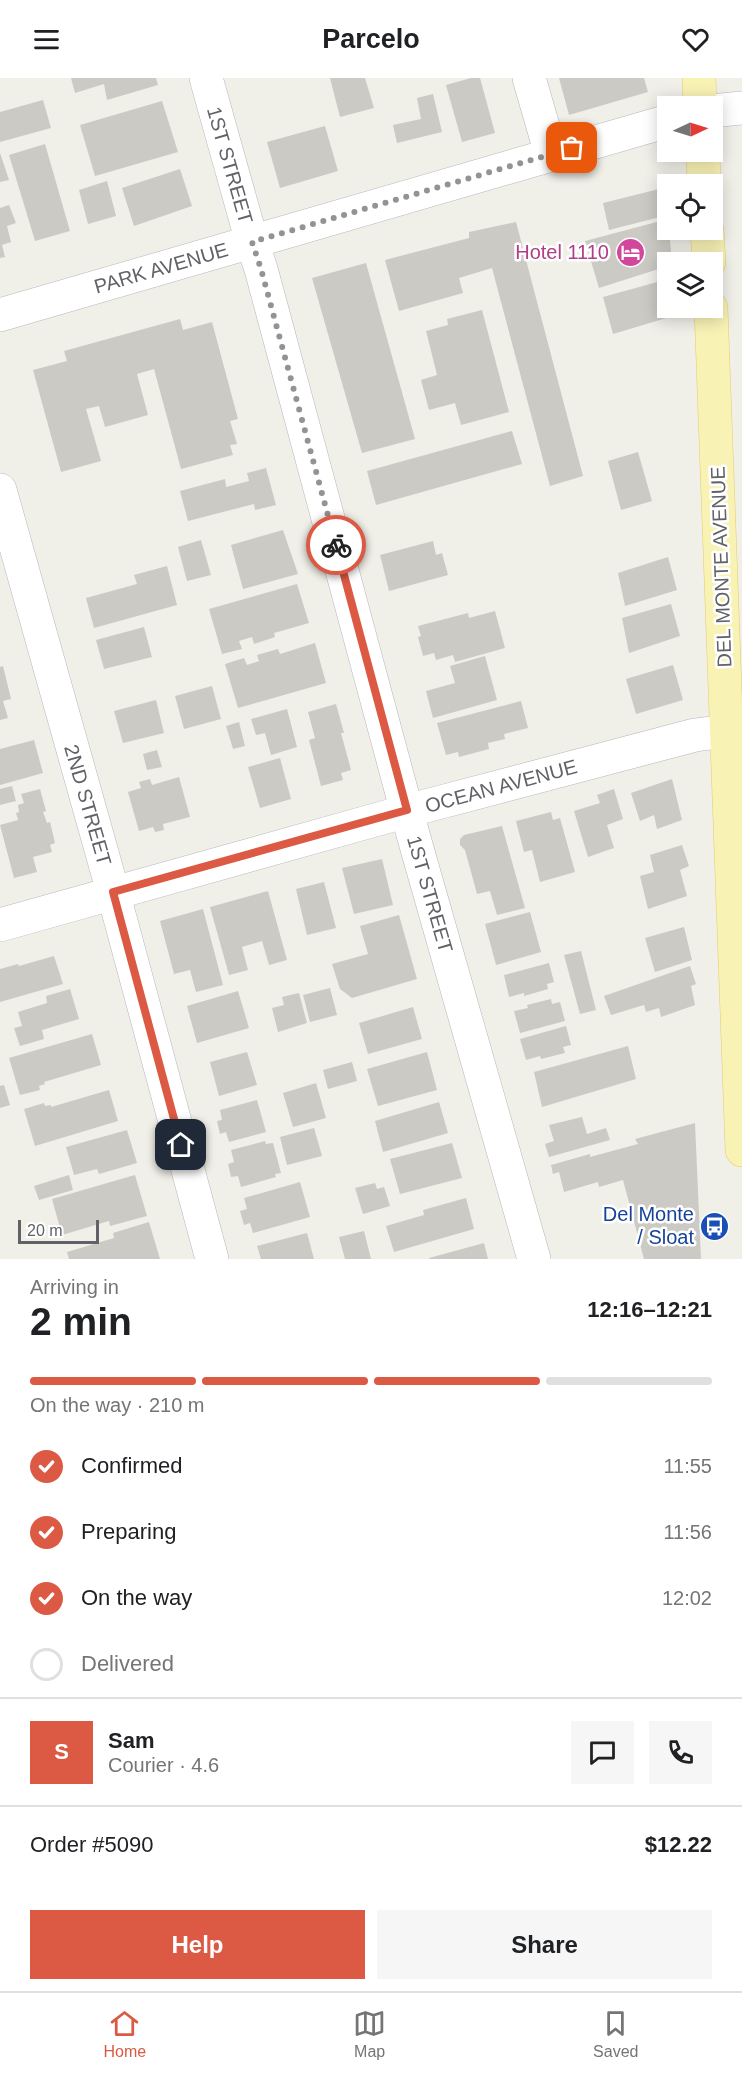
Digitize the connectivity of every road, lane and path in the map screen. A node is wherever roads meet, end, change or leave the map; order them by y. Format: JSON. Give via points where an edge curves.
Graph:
{"nodes":[{"id":1,"x":206,"y":78,"type":"edge"},
{"id":2,"x":529,"y":78,"type":"edge"},
{"id":3,"x":699,"y":78,"type":"edge"},
{"id":4,"x":700,"y":96,"type":"edge"},
{"id":5,"x":742,"y":108,"type":"edge"},
{"id":6,"x":723,"y":110,"type":"edge"},
{"id":7,"x":657,"y":124,"type":"edge"},
{"id":8,"x":551,"y":154,"type":"junction"},
{"id":9,"x":252,"y":242,"type":"junction"},
{"id":10,"x":0,"y":315,"type":"edge"},
{"id":11,"x":711,"y":318,"type":"edge"},
{"id":12,"x":0,"y":490,"type":"edge"},
{"id":13,"x":727,"y":731,"type":"junction"},
{"id":14,"x":407,"y":810,"type":"junction"},
{"id":15,"x":113,"y":892,"type":"junction"},
{"id":16,"x":0,"y":925,"type":"edge"},
{"id":17,"x":742,"y":1150,"type":"edge"},
{"id":18,"x":212,"y":1259,"type":"edge"},
{"id":19,"x":534,"y":1259,"type":"edge"}],
"edges":[{"from":1,"to":9,"type":"street","name":"1ST STREET"},
{"from":2,"to":8,"type":"street"},
{"from":3,"to":4,"type":"main road"},
{"from":5,"to":6,"type":"street"},
{"from":7,"to":8,"type":"street","name":"PARK AVENUE"},
{"from":8,"to":9,"type":"street","name":"PARK AVENUE"},
{"from":9,"to":10,"type":"street","name":"PARK AVENUE"},
{"from":9,"to":14,"type":"street","name":"1ST STREET"},
{"from":11,"to":13,"type":"main road","name":"DEL MONTE AVENUE"},
{"from":12,"to":15,"type":"street","name":"2ND STREET"},
{"from":13,"to":14,"type":"street","name":"OCEAN AVENUE","via":[[695,735]]},
{"from":13,"to":17,"type":"main road","name":"DEL MONTE AVENUE"},
{"from":14,"to":15,"type":"street","name":"OCEAN AVENUE"},
{"from":14,"to":19,"type":"street","name":"1ST STREET"},
{"from":15,"to":16,"type":"street","name":"OCEAN AVENUE"},
{"from":15,"to":18,"type":"street","name":"2ND STREET"}]}
